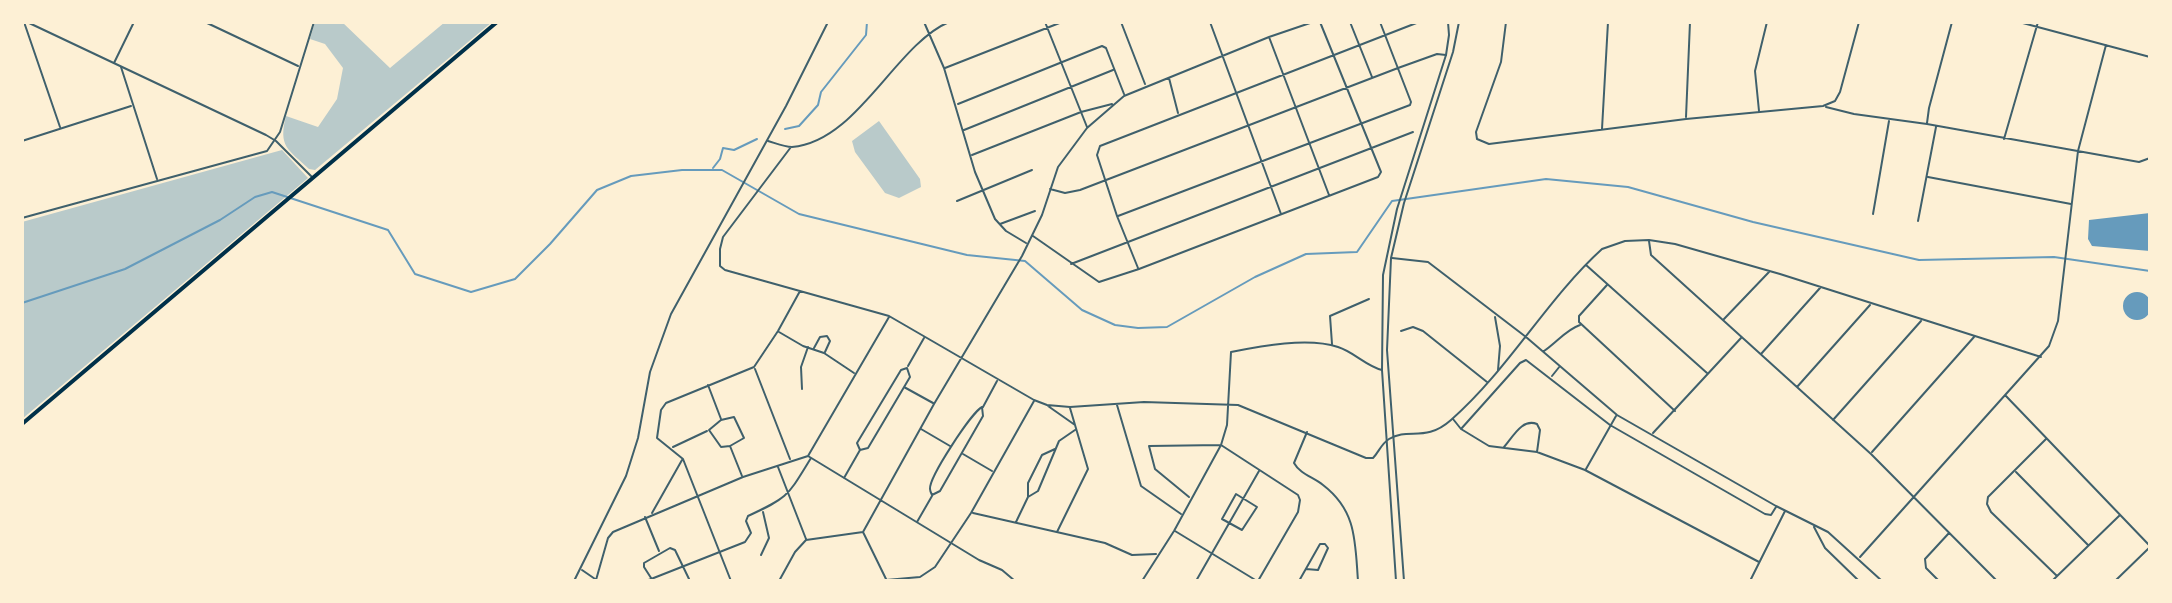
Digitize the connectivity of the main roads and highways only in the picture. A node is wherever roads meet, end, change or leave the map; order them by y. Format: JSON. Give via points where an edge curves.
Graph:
{"nodes":[{"id":1,"x":497,"y":22,"type":"edge"},
{"id":2,"x":22,"y":424,"type":"edge"}],
"edges":[{"from":1,"to":2,"type":"highway"}]}
